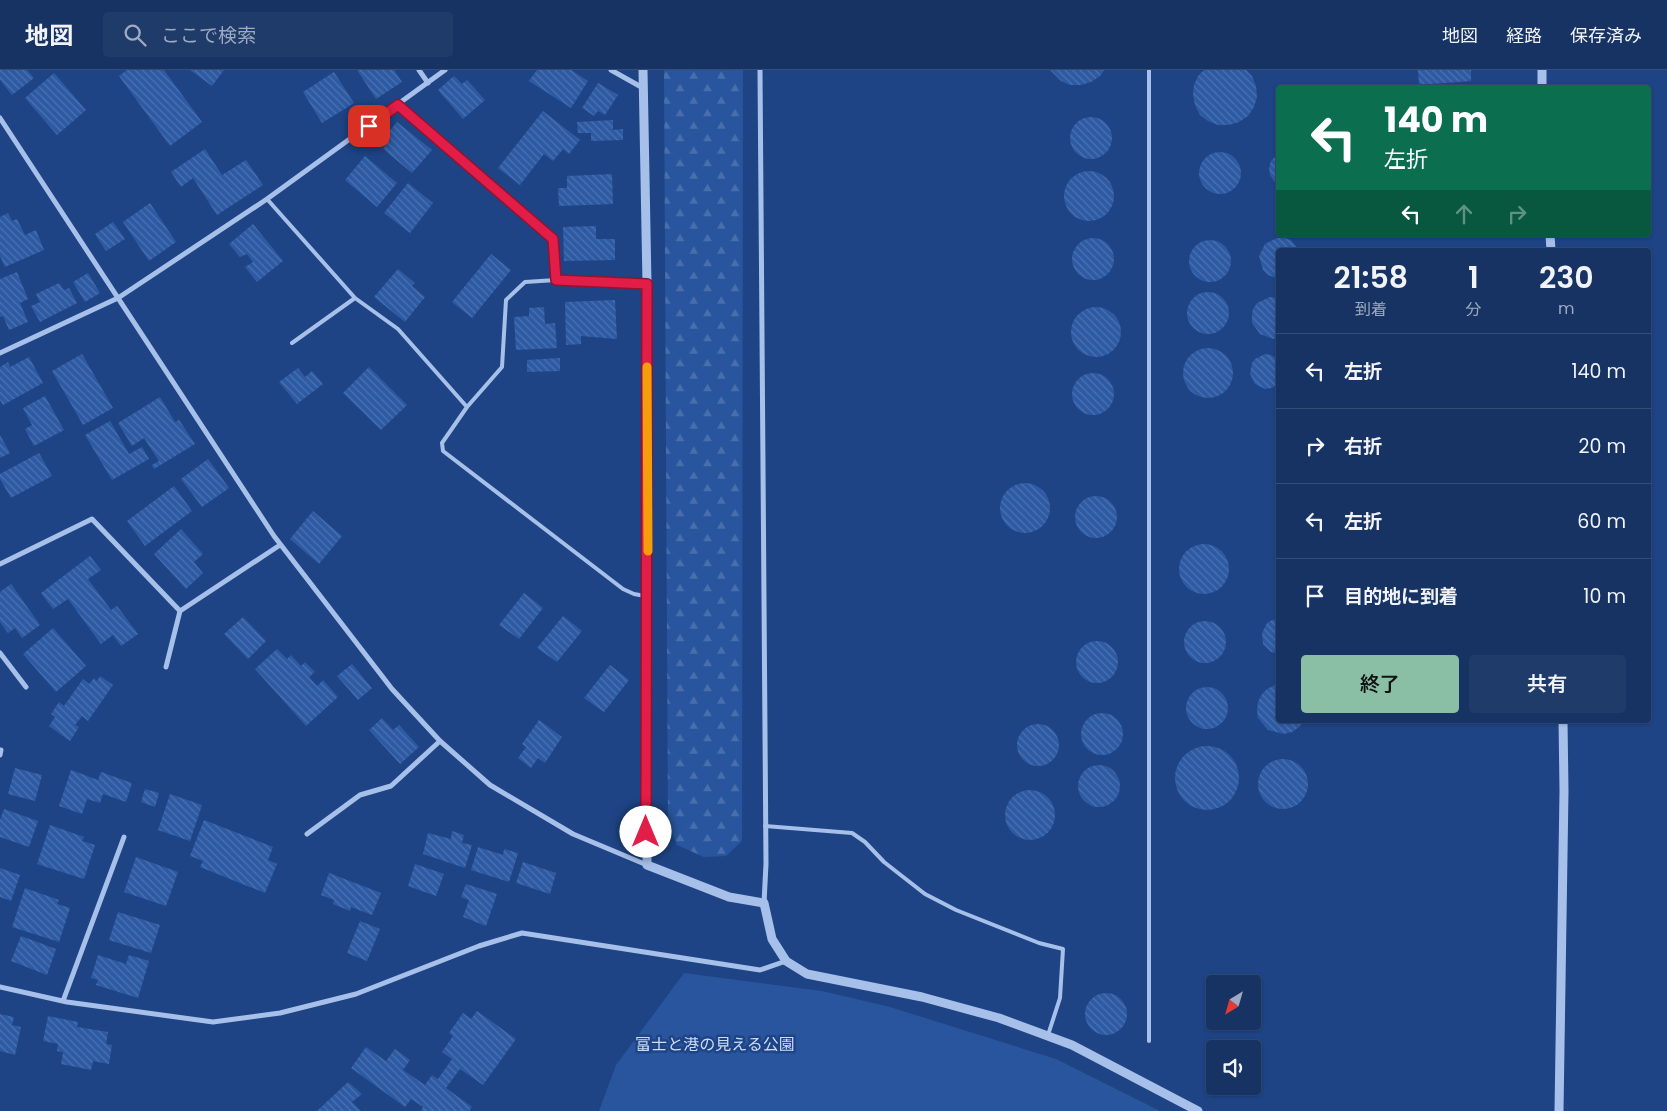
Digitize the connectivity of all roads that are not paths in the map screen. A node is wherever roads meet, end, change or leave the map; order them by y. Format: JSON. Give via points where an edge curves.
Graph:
{"nodes":[{"id":1,"x":419,"y":70,"type":"edge"},
{"id":2,"x":445,"y":70,"type":"edge"},
{"id":3,"x":610,"y":70,"type":"edge"},
{"id":4,"x":643,"y":70,"type":"edge"},
{"id":5,"x":760,"y":70,"type":"edge"},
{"id":6,"x":1149,"y":70,"type":"edge"},
{"id":7,"x":1542,"y":70,"type":"edge"},
{"id":8,"x":428,"y":83,"type":"junction"},
{"id":9,"x":1542,"y":85,"type":"edge"},
{"id":10,"x":643,"y":88,"type":"junction"},
{"id":11,"x":398,"y":105,"type":"junction"},
{"id":12,"x":0,"y":118,"type":"edge"},
{"id":13,"x":267,"y":199,"type":"junction"},
{"id":14,"x":556,"y":280,"type":"junction"},
{"id":15,"x":647,"y":284,"type":"junction"},
{"id":16,"x":118,"y":298,"type":"junction"},
{"id":17,"x":355,"y":298,"type":"junction"},
{"id":18,"x":292,"y":343,"type":"dead end"},
{"id":19,"x":0,"y":353,"type":"edge"},
{"id":20,"x":467,"y":407,"type":"junction"},
{"id":21,"x":280,"y":545,"type":"junction"},
{"id":22,"x":0,"y":564,"type":"edge"},
{"id":23,"x":648,"y":596,"type":"junction"},
{"id":24,"x":180,"y":611,"type":"junction"},
{"id":25,"x":0,"y":653,"type":"edge"},
{"id":26,"x":166,"y":667,"type":"dead end"},
{"id":27,"x":26,"y":687,"type":"dead end"},
{"id":28,"x":1563,"y":723,"type":"edge"},
{"id":29,"x":440,"y":741,"type":"junction"},
{"id":30,"x":765,"y":826,"type":"junction"},
{"id":31,"x":307,"y":834,"type":"dead end"},
{"id":32,"x":124,"y":837,"type":"dead end"},
{"id":33,"x":647,"y":865,"type":"junction"},
{"id":34,"x":764,"y":903,"type":"junction"},
{"id":35,"x":786,"y":961,"type":"junction"},
{"id":36,"x":0,"y":987,"type":"edge"},
{"id":37,"x":63,"y":1001,"type":"junction"},
{"id":38,"x":1048,"y":1036,"type":"junction"},
{"id":39,"x":1149,"y":1041,"type":"dead end"},
{"id":40,"x":1198,"y":1111,"type":"edge"},
{"id":41,"x":1559,"y":1111,"type":"edge"}],
"edges":[{"from":1,"to":8,"type":"street"},
{"from":2,"to":8,"type":"street"},
{"from":3,"to":10,"type":"street"},
{"from":4,"to":10,"type":"street"},
{"from":5,"to":30,"type":"street"},
{"from":6,"to":39,"type":"lane"},
{"from":7,"to":9,"type":"street"},
{"from":8,"to":11,"type":"street"},
{"from":10,"to":15,"type":"street"},
{"from":11,"to":13,"type":"street"},
{"from":11,"to":14,"type":"lane","via":[[553,239]]},
{"from":12,"to":16,"type":"street"},
{"from":13,"to":16,"type":"street"},
{"from":13,"to":17,"type":"lane"},
{"from":14,"to":15,"type":"street"},
{"from":14,"to":20,"type":"lane","via":[[525,282],[506,300],[502,367]]},
{"from":15,"to":23,"type":"street"},
{"from":16,"to":19,"type":"street"},
{"from":16,"to":21,"type":"street"},
{"from":17,"to":18,"type":"lane"},
{"from":17,"to":20,"type":"lane","via":[[398,329]]},
{"from":20,"to":23,"type":"lane","via":[[442,443],[442,451],[623,589]]},
{"from":21,"to":24,"type":"street"},
{"from":21,"to":29,"type":"street","via":[[392,689]]},
{"from":22,"to":24,"type":"street","via":[[92,519]]},
{"from":23,"to":33,"type":"street"},
{"from":24,"to":26,"type":"street"},
{"from":25,"to":27,"type":"street"},
{"from":28,"to":41,"type":"street"},
{"from":29,"to":31,"type":"street","via":[[391,786],[360,795]]},
{"from":29,"to":33,"type":"street","via":[[490,784],[573,834]]},
{"from":30,"to":34,"type":"street"},
{"from":30,"to":38,"type":"lane","via":[[852,834],[933,898],[1039,943],[1063,949],[1060,998]]},
{"from":32,"to":37,"type":"street"},
{"from":33,"to":34,"type":"street","via":[[729,897]]},
{"from":34,"to":35,"type":"street","via":[[772,939]]},
{"from":35,"to":37,"type":"street","via":[[760,970],[522,933],[479,946],[356,994],[280,1013],[213,1022]]},
{"from":35,"to":38,"type":"street","via":[[807,974],[922,997],[1000,1018]]},
{"from":36,"to":37,"type":"street"},
{"from":38,"to":40,"type":"street"}]}
